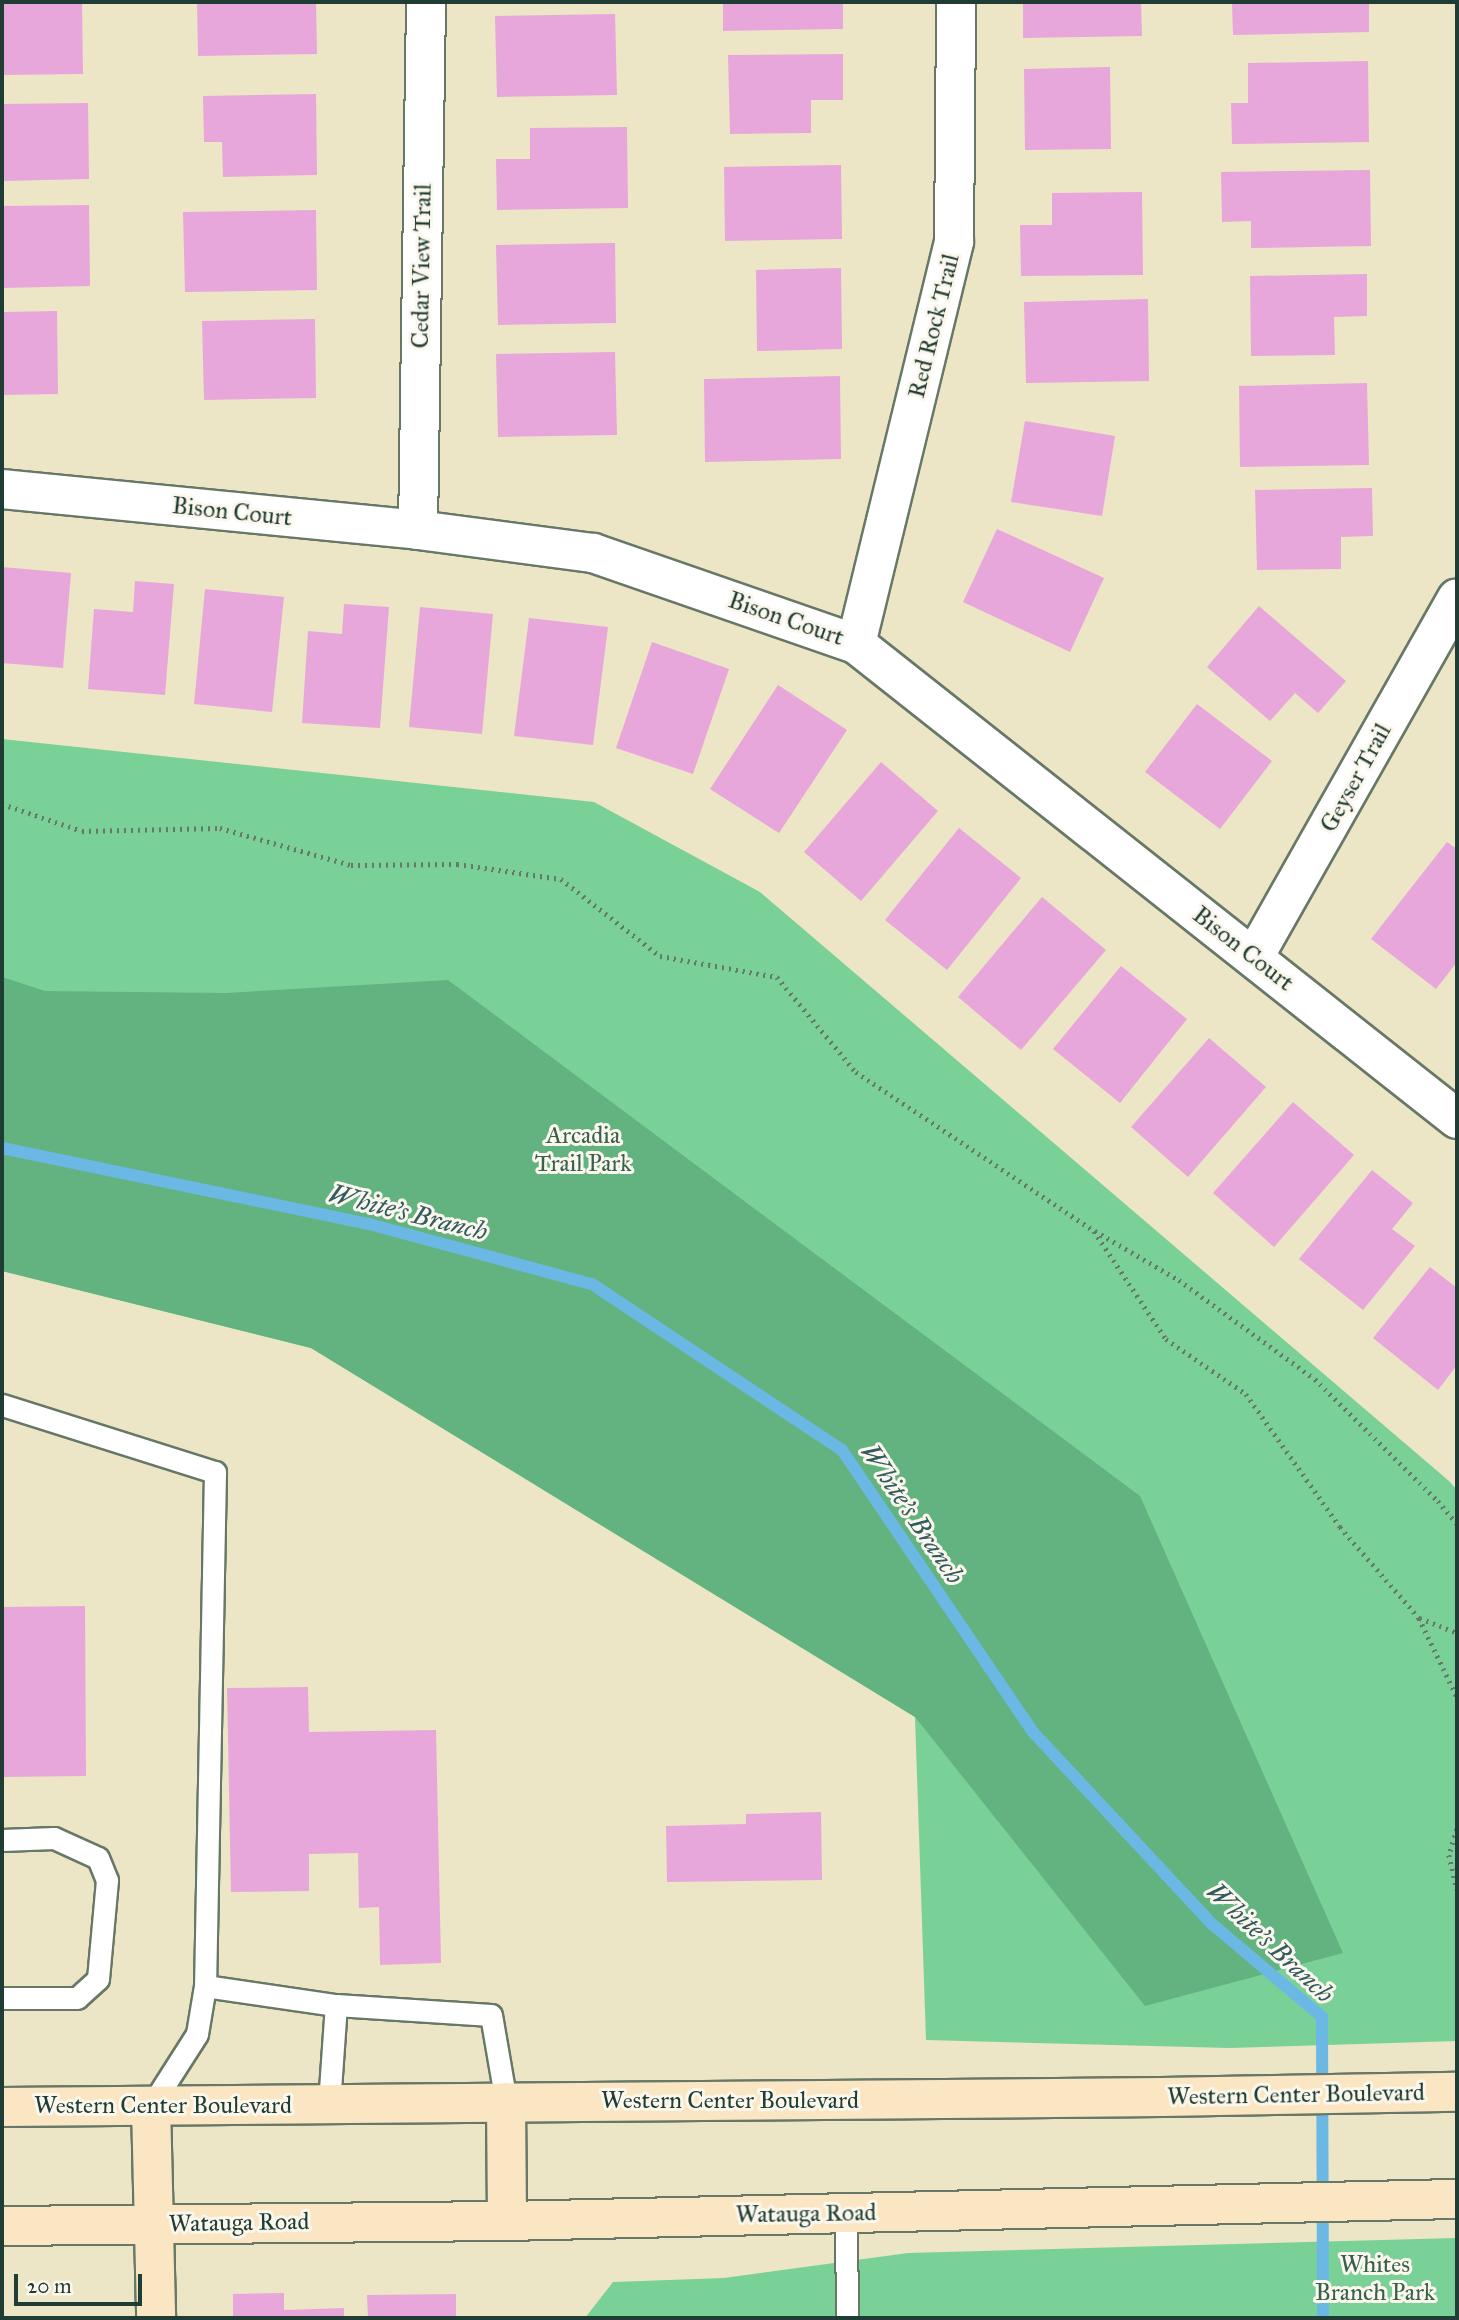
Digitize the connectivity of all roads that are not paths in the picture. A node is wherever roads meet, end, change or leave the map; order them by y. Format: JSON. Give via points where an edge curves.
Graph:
{"nodes":[{"id":1,"x":426,"y":2,"type":"edge"},
{"id":2,"x":956,"y":2,"type":"edge"},
{"id":3,"x":2,"y":489,"type":"edge"},
{"id":4,"x":418,"y":530,"type":"junction"},
{"id":5,"x":1457,"y":598,"type":"edge"},
{"id":6,"x":856,"y":644,"type":"junction"},
{"id":7,"x":1254,"y":957,"type":"junction"},
{"id":8,"x":1457,"y":1119,"type":"edge"},
{"id":9,"x":2,"y":1405,"type":"edge"},
{"id":10,"x":2,"y":1840,"type":"edge"},
{"id":11,"x":205,"y":1986,"type":"junction"},
{"id":12,"x":2,"y":1998,"type":"edge"},
{"id":13,"x":337,"y":2005,"type":"junction"},
{"id":14,"x":1457,"y":2092,"type":"edge"},
{"id":15,"x":506,"y":2102,"type":"junction"},
{"id":16,"x":329,"y":2104,"type":"junction"},
{"id":17,"x":151,"y":2106,"type":"junction"},
{"id":18,"x":2,"y":2107,"type":"edge"},
{"id":19,"x":1457,"y":2199,"type":"edge"},
{"id":20,"x":846,"y":2213,"type":"junction"},
{"id":21,"x":507,"y":2221,"type":"junction"},
{"id":22,"x":155,"y":2224,"type":"junction"},
{"id":23,"x":2,"y":2226,"type":"edge"},
{"id":24,"x":156,"y":2318,"type":"edge"},
{"id":25,"x":847,"y":2318,"type":"edge"}],
"edges":[{"from":1,"to":4,"type":"street","name":"Cedar View Trail"},
{"from":2,"to":6,"type":"street","name":"Red Rock Trail","via":[[954,242]]},
{"from":3,"to":4,"type":"street","name":"Bison Court"},
{"from":4,"to":6,"type":"street","name":"Bison Court","via":[[593,553]]},
{"from":5,"to":7,"type":"street","name":"Geyser Trail"},
{"from":6,"to":7,"type":"street","name":"Bison Court"},
{"from":7,"to":8,"type":"street","name":"Bison Court"},
{"from":9,"to":11,"type":"lane","via":[[215,1472]]},
{"from":10,"to":12,"type":"lane","via":[[54,1838],[98,1858],[107,1880],[98,1979],[77,1998]]},
{"from":11,"to":13,"type":"lane"},
{"from":11,"to":17,"type":"lane","via":[[197,2034]]},
{"from":13,"to":15,"type":"lane","via":[[491,2015]]},
{"from":13,"to":16,"type":"lane"},
{"from":14,"to":15,"type":"main road","name":"Western Center Boulevard"},
{"from":15,"to":16,"type":"main road","name":"Western Center Boulevard"},
{"from":15,"to":21,"type":"main road"},
{"from":16,"to":17,"type":"main road","name":"Western Center Boulevard"},
{"from":17,"to":18,"type":"main road","name":"Western Center Boulevard"},
{"from":17,"to":22,"type":"main road"},
{"from":19,"to":20,"type":"main road","name":"Watauga Road"},
{"from":20,"to":21,"type":"main road","name":"Watauga Road"},
{"from":20,"to":25,"type":"lane"},
{"from":21,"to":22,"type":"main road","name":"Watauga Road"},
{"from":22,"to":23,"type":"main road"},
{"from":22,"to":24,"type":"main road"}]}
